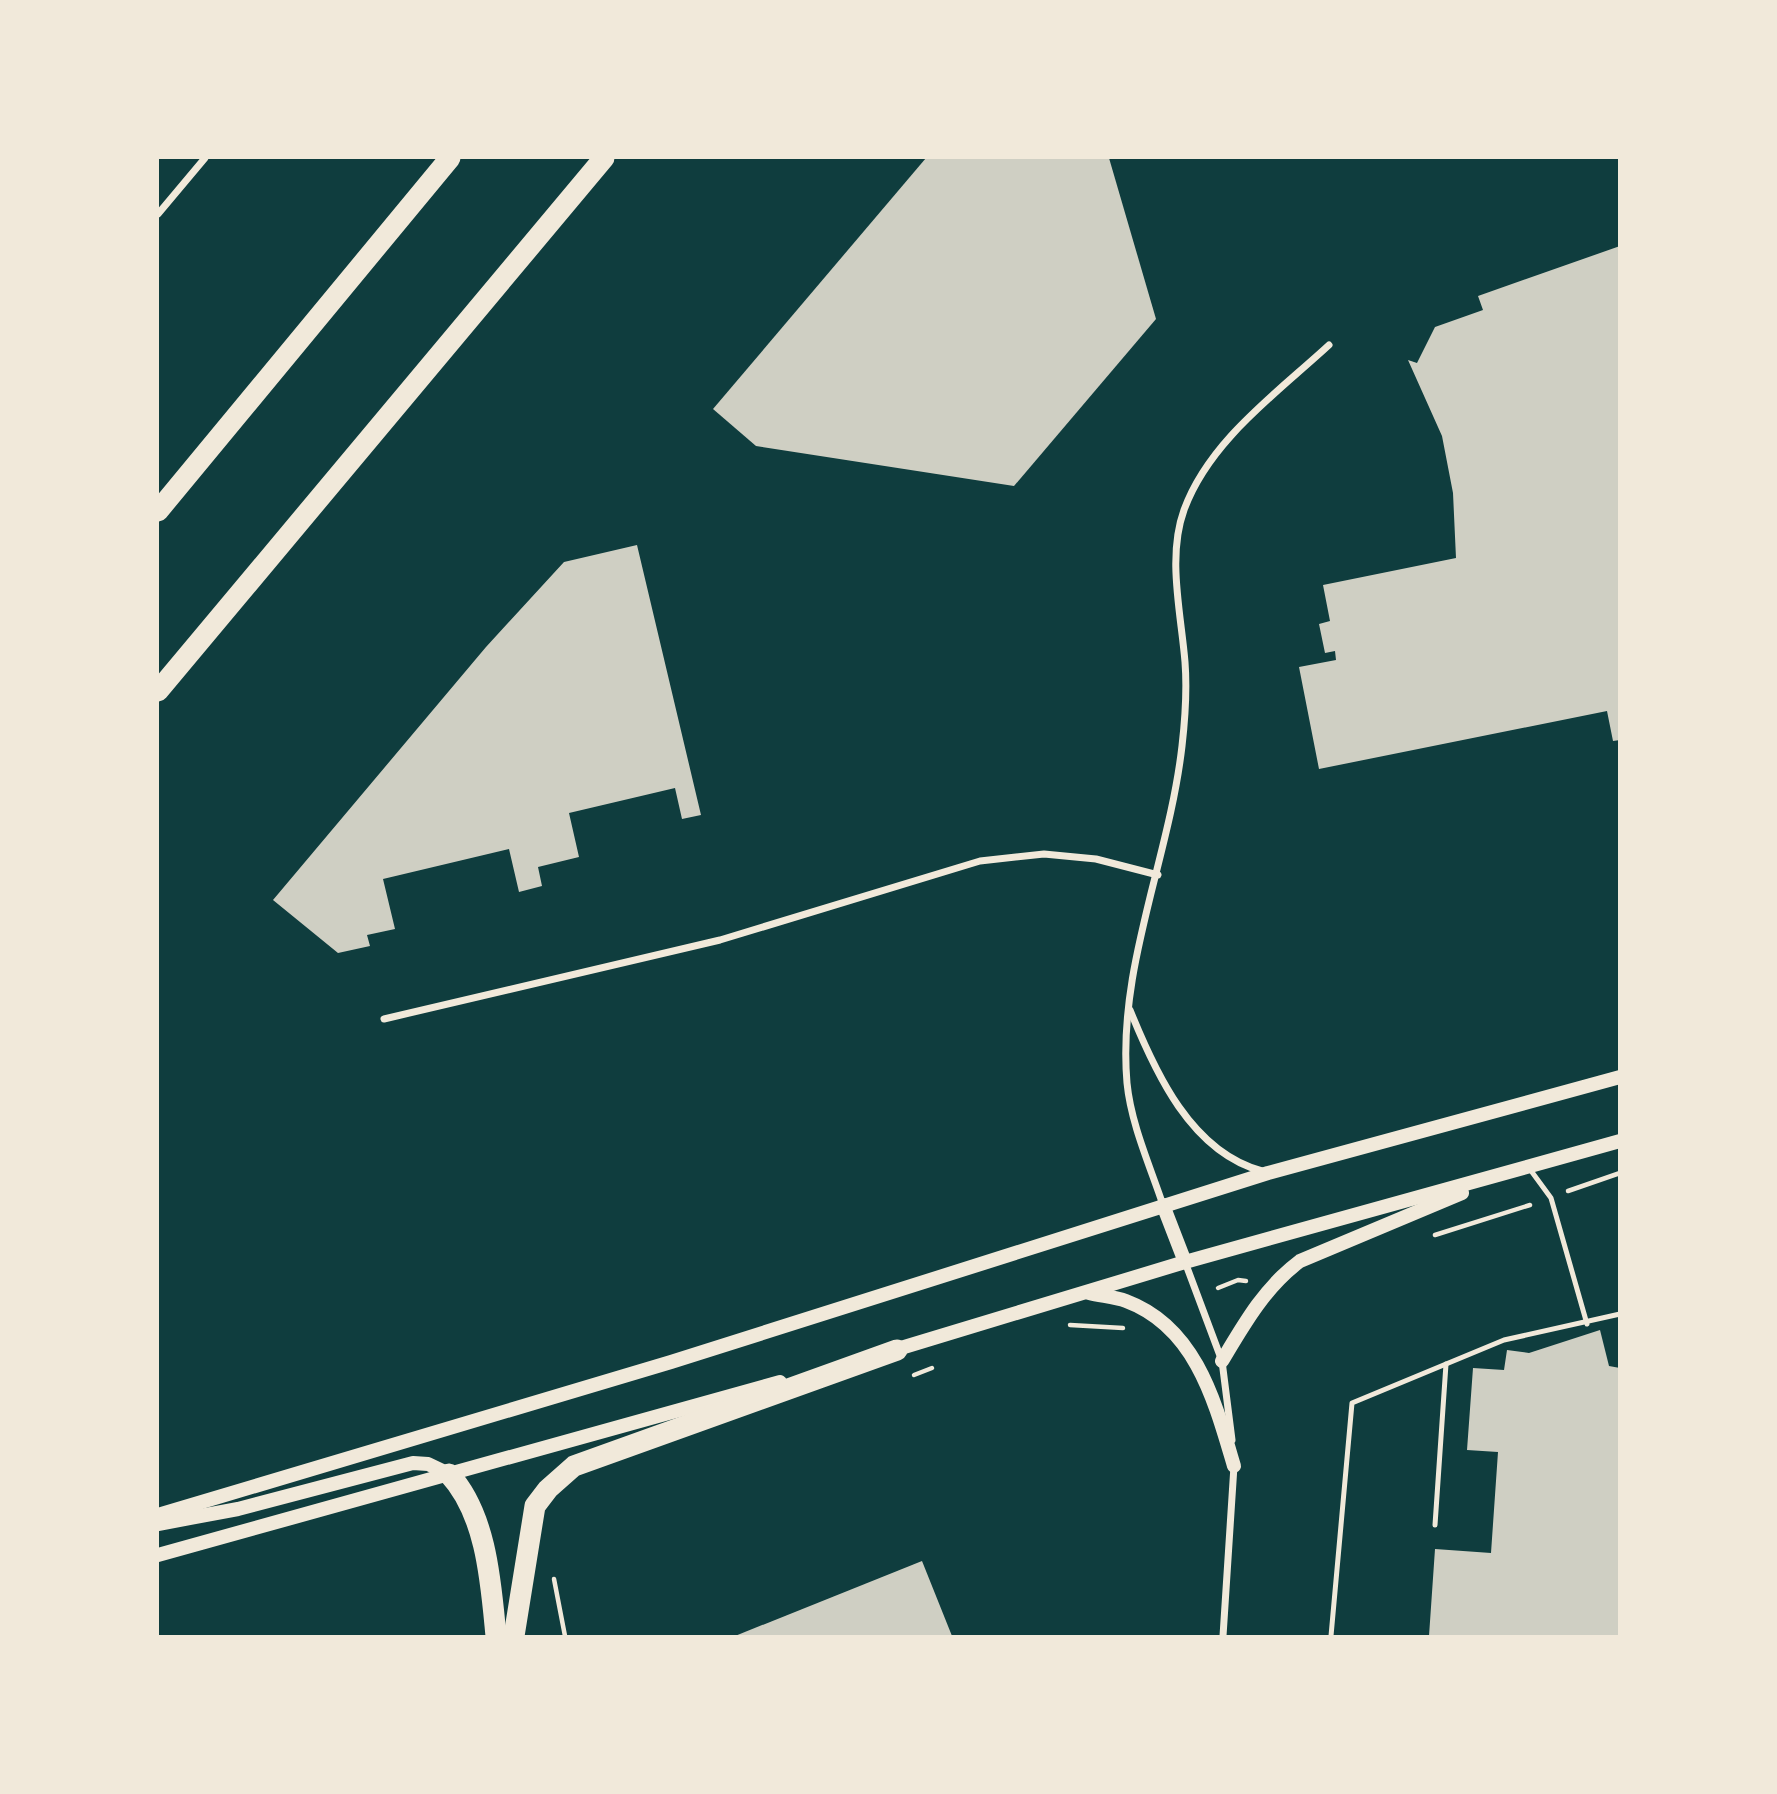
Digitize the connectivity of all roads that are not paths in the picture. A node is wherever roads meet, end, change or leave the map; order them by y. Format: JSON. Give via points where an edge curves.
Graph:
{"nodes":[{"id":1,"x":205,"y":158,"type":"edge"},
{"id":2,"x":450,"y":158,"type":"edge"},
{"id":3,"x":604,"y":158,"type":"edge"},
{"id":4,"x":158,"y":214,"type":"edge"},
{"id":5,"x":1329,"y":345,"type":"dead end"},
{"id":6,"x":158,"y":511,"type":"edge"},
{"id":7,"x":158,"y":691,"type":"edge"},
{"id":8,"x":1158,"y":875,"type":"junction"},
{"id":9,"x":1130,"y":1010,"type":"junction"},
{"id":10,"x":384,"y":1019,"type":"dead end"},
{"id":11,"x":1619,"y":1077,"type":"edge"},
{"id":12,"x":1619,"y":1141,"type":"edge"},
{"id":13,"x":1528,"y":1166,"type":"junction"},
{"id":14,"x":1268,"y":1173,"type":"junction"},
{"id":15,"x":1163,"y":1205,"type":"junction"},
{"id":16,"x":1185,"y":1262,"type":"junction"},
{"id":17,"x":1085,"y":1292,"type":"junction"},
{"id":18,"x":1619,"y":1314,"type":"edge"},
{"id":19,"x":1587,"y":1324,"type":"junction"},
{"id":20,"x":897,"y":1350,"type":"junction"},
{"id":21,"x":1222,"y":1361,"type":"junction"},
{"id":22,"x":1446,"y":1364,"type":"junction"},
{"id":23,"x":1234,"y":1466,"type":"junction"},
{"id":24,"x":449,"y":1474,"type":"junction"},
{"id":25,"x":158,"y":1515,"type":"edge"},
{"id":26,"x":158,"y":1524,"type":"edge"},
{"id":27,"x":1435,"y":1525,"type":"dead end"},
{"id":28,"x":158,"y":1555,"type":"edge"},
{"id":29,"x":496,"y":1636,"type":"edge"},
{"id":30,"x":514,"y":1636,"type":"edge"},
{"id":31,"x":1223,"y":1636,"type":"edge"},
{"id":32,"x":1331,"y":1636,"type":"edge"}],
"edges":[{"from":1,"to":4,"type":"street"},
{"from":2,"to":6,"type":"highway"},
{"from":3,"to":7,"type":"highway"},
{"from":5,"to":8,"type":"street","via":[[1223,445],[1201,473],[1184,511],[1176,542],[1185,666],[1182,746]]},
{"from":8,"to":9,"type":"street","via":[[1134,958]]},
{"from":8,"to":10,"type":"street","via":[[1096,859],[1044,854],[980,861],[720,940]]},
{"from":9,"to":14,"type":"street","via":[[1153,1069],[1175,1103],[1234,1160]]},
{"from":9,"to":15,"type":"street","via":[[1125,1044],[1128,1087]]},
{"from":11,"to":14,"type":"main road"},
{"from":12,"to":13,"type":"main road"},
{"from":13,"to":16,"type":"main road"},
{"from":13,"to":19,"type":"lane","via":[[1551,1198]]},
{"from":13,"to":21,"type":"main road","via":[[1300,1261],[1266,1294]]},
{"from":14,"to":15,"type":"main road"},
{"from":15,"to":16,"type":"main road"},
{"from":15,"to":25,"type":"main road","via":[[671,1362]]},
{"from":16,"to":17,"type":"main road"},
{"from":16,"to":21,"type":"street"},
{"from":17,"to":20,"type":"main road"},
{"from":17,"to":23,"type":"main road","via":[[1126,1301],[1152,1314],[1186,1347],[1205,1376]]},
{"from":18,"to":19,"type":"lane"},
{"from":19,"to":22,"type":"lane","via":[[1504,1340]]},
{"from":20,"to":24,"type":"main road"},
{"from":20,"to":30,"type":"highway","via":[[574,1466],[536,1506]]},
{"from":21,"to":23,"type":"street"},
{"from":22,"to":27,"type":"lane"},
{"from":22,"to":32,"type":"lane","via":[[1352,1403]]},
{"from":23,"to":31,"type":"street"},
{"from":24,"to":26,"type":"main road","via":[[413,1463],[238,1509]]},
{"from":24,"to":28,"type":"main road"},
{"from":24,"to":29,"type":"highway","via":[[468,1503],[481,1540]]}]}
